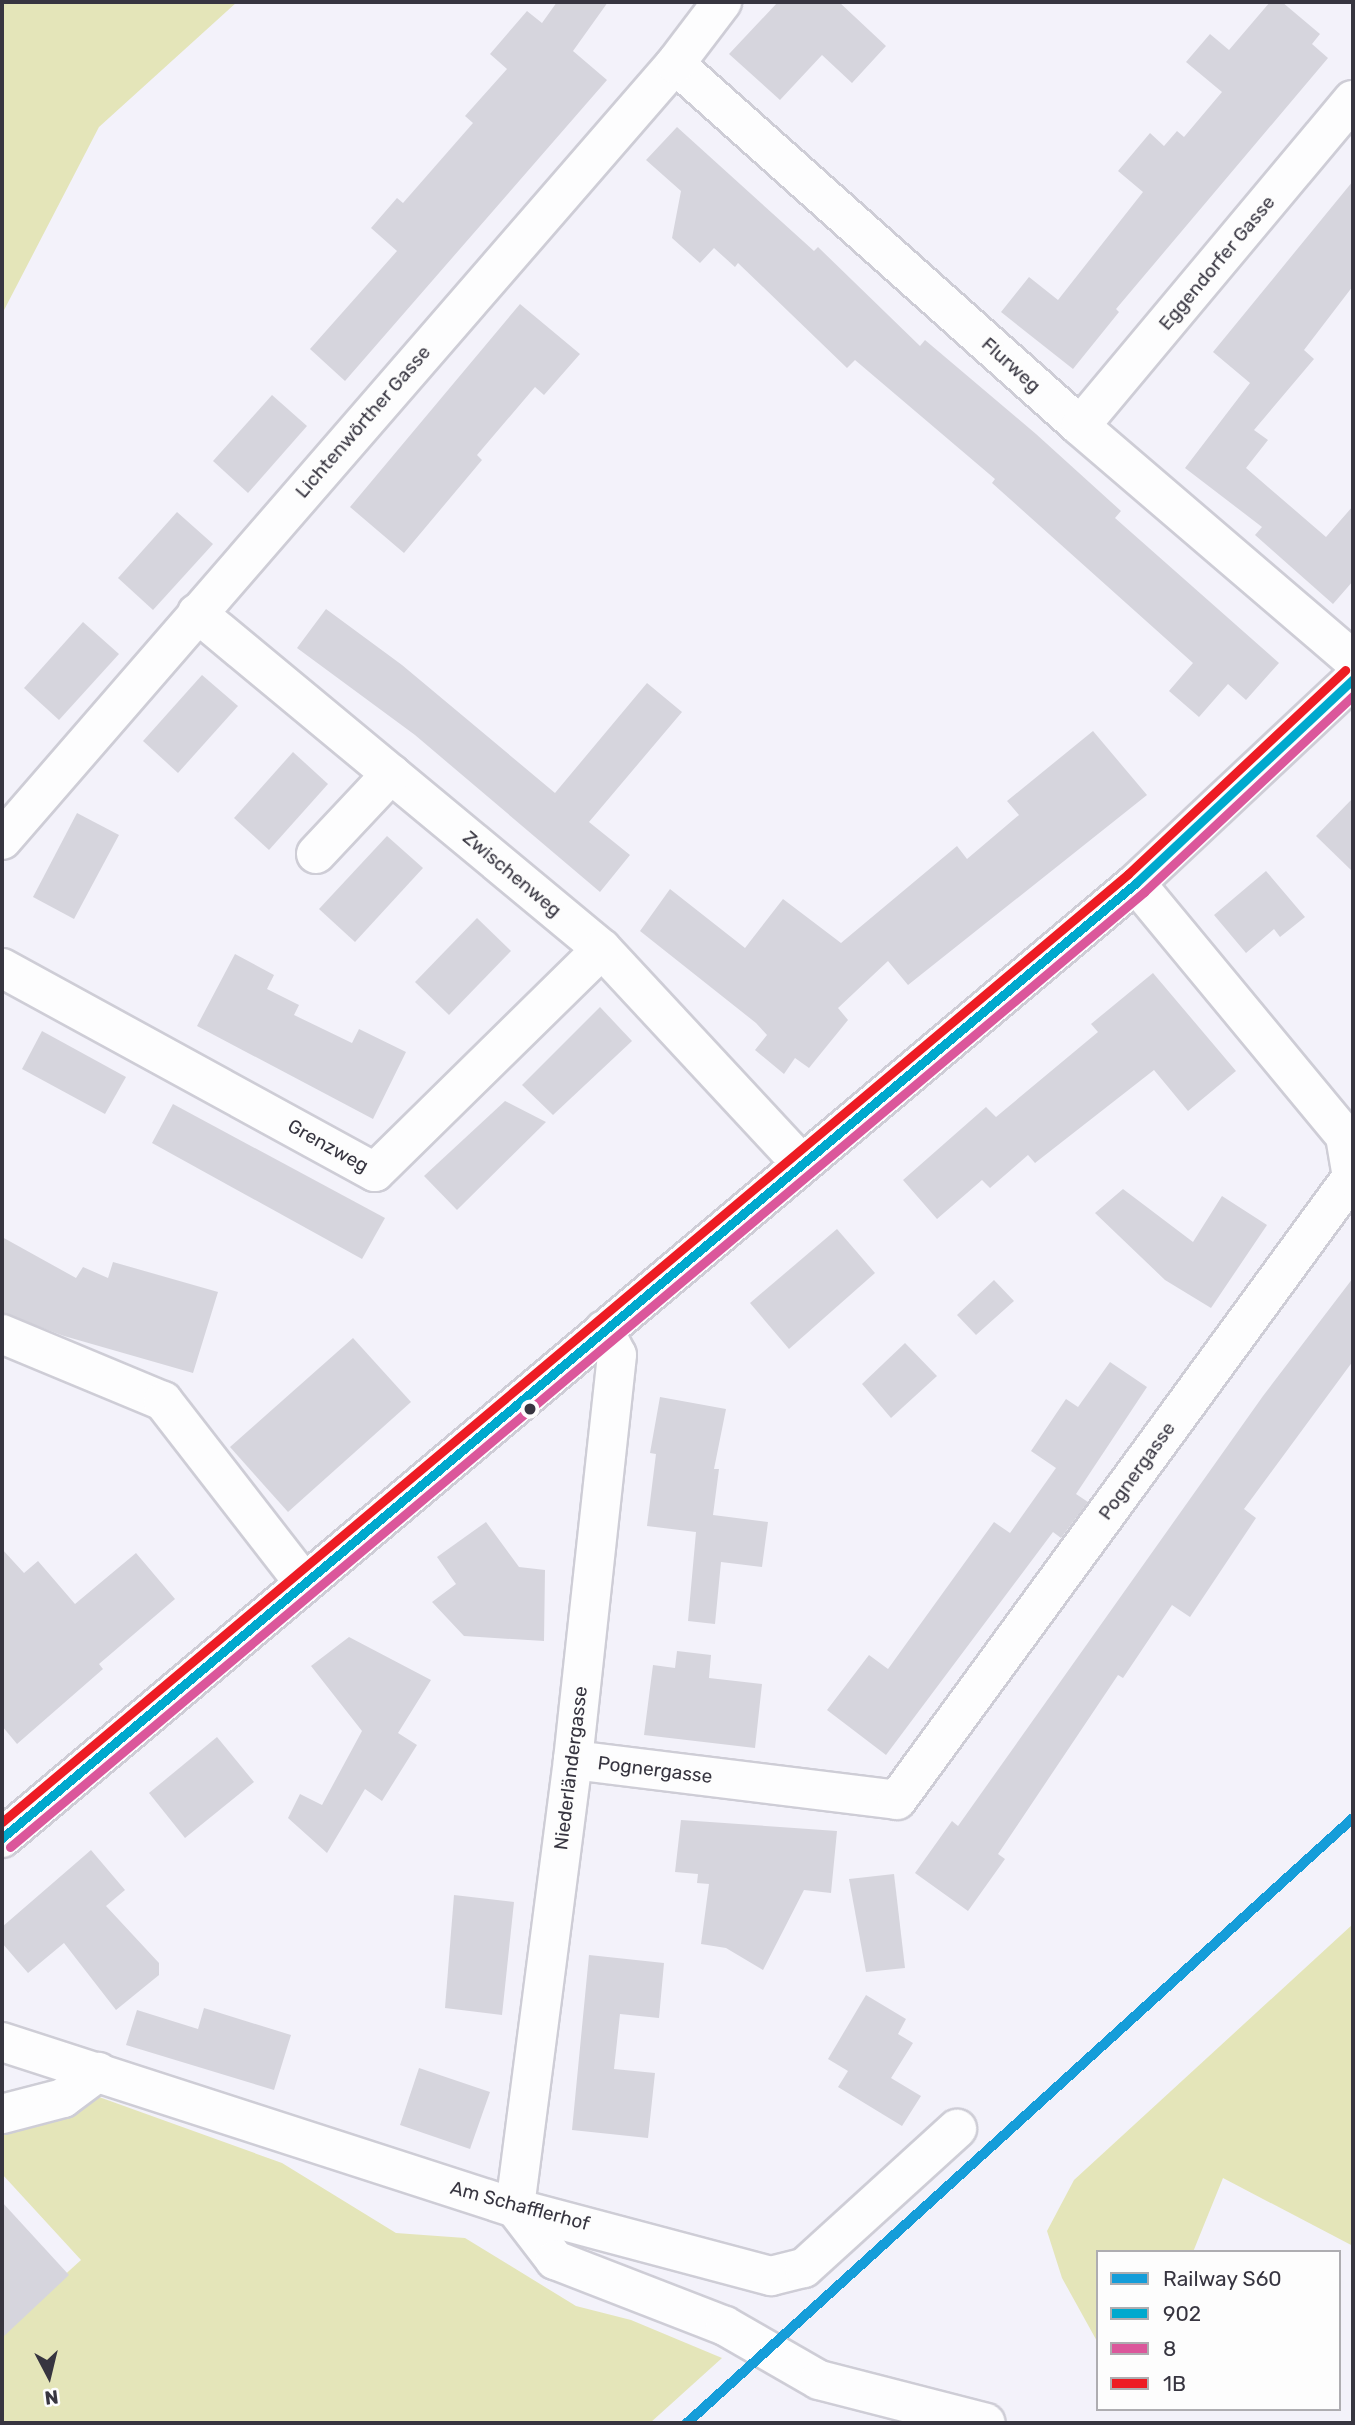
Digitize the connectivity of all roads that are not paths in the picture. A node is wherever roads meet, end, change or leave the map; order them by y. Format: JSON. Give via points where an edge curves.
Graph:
{"nodes":[{"id":1,"x":722,"y":2,"type":"edge"},
{"id":2,"x":675,"y":64,"type":"junction"},
{"id":3,"x":1353,"y":100,"type":"edge"},
{"id":4,"x":1080,"y":426,"type":"junction"},
{"id":5,"x":197,"y":613,"type":"junction"},
{"id":6,"x":1353,"y":660,"type":"edge"},
{"id":7,"x":1353,"y":679,"type":"edge"},
{"id":8,"x":391,"y":774,"type":"junction"},
{"id":9,"x":2,"y":840,"type":"edge"},
{"id":10,"x":316,"y":854,"type":"dead end"},
{"id":11,"x":1136,"y":883,"type":"junction"},
{"id":12,"x":602,"y":949,"type":"junction"},
{"id":13,"x":2,"y":968,"type":"edge"},
{"id":14,"x":800,"y":1163,"type":"junction"},
{"id":15,"x":604,"y":1330,"type":"junction"},
{"id":16,"x":2,"y":1334,"type":"edge"},
{"id":17,"x":304,"y":1583,"type":"junction"},
{"id":18,"x":573,"y":1760,"type":"junction"},
{"id":19,"x":2,"y":1838,"type":"edge"},
{"id":20,"x":2,"y":2042,"type":"edge"},
{"id":21,"x":98,"y":2072,"type":"junction"},
{"id":22,"x":2,"y":2114,"type":"edge"},
{"id":23,"x":957,"y":2129,"type":"dead end"},
{"id":24,"x":515,"y":2208,"type":"junction"},
{"id":25,"x":986,"y":2423,"type":"edge"}],
"edges":[{"from":1,"to":2,"type":"street","name":"Lichtenwörther Gasse"},
{"from":2,"to":4,"type":"street","name":"Flurweg"},
{"from":2,"to":5,"type":"street","name":"Lichtenwörther Gasse"},
{"from":3,"to":4,"type":"street","name":"Eggendorfer Gasse"},
{"from":4,"to":6,"type":"street","name":"Flurweg"},
{"from":5,"to":8,"type":"street","name":"Zwischenweg"},
{"from":5,"to":9,"type":"street","name":"Lichtenwörther Gasse"},
{"from":7,"to":11,"type":"street"},
{"from":8,"to":10,"type":"street"},
{"from":8,"to":12,"type":"street","name":"Zwischenweg"},
{"from":11,"to":14,"type":"street"},
{"from":11,"to":18,"type":"street","name":"Pognergasse","via":[[1345,1136],[1352,1177],[897,1800]]},
{"from":12,"to":13,"type":"street","name":"Grenzweg","via":[[375,1172]]},
{"from":12,"to":14,"type":"street","name":"Zwischenweg"},
{"from":14,"to":15,"type":"street"},
{"from":15,"to":17,"type":"street"},
{"from":15,"to":18,"type":"street","name":"Niederländergasse","via":[[617,1355]]},
{"from":16,"to":17,"type":"street","via":[[163,1401]]},
{"from":17,"to":19,"type":"street"},
{"from":18,"to":24,"type":"street","name":"Niederländergasse"},
{"from":20,"to":21,"type":"street","name":"Am Schafflerhof"},
{"from":21,"to":22,"type":"street","via":[[63,2098]]},
{"from":21,"to":24,"type":"street","name":"Am Schafflerhof"},
{"from":23,"to":24,"type":"street","name":"Am Schafflerhof","via":[[804,2268],[771,2276]]},
{"from":24,"to":25,"type":"street","via":[[555,2260],[725,2326],[819,2380]]}]}
